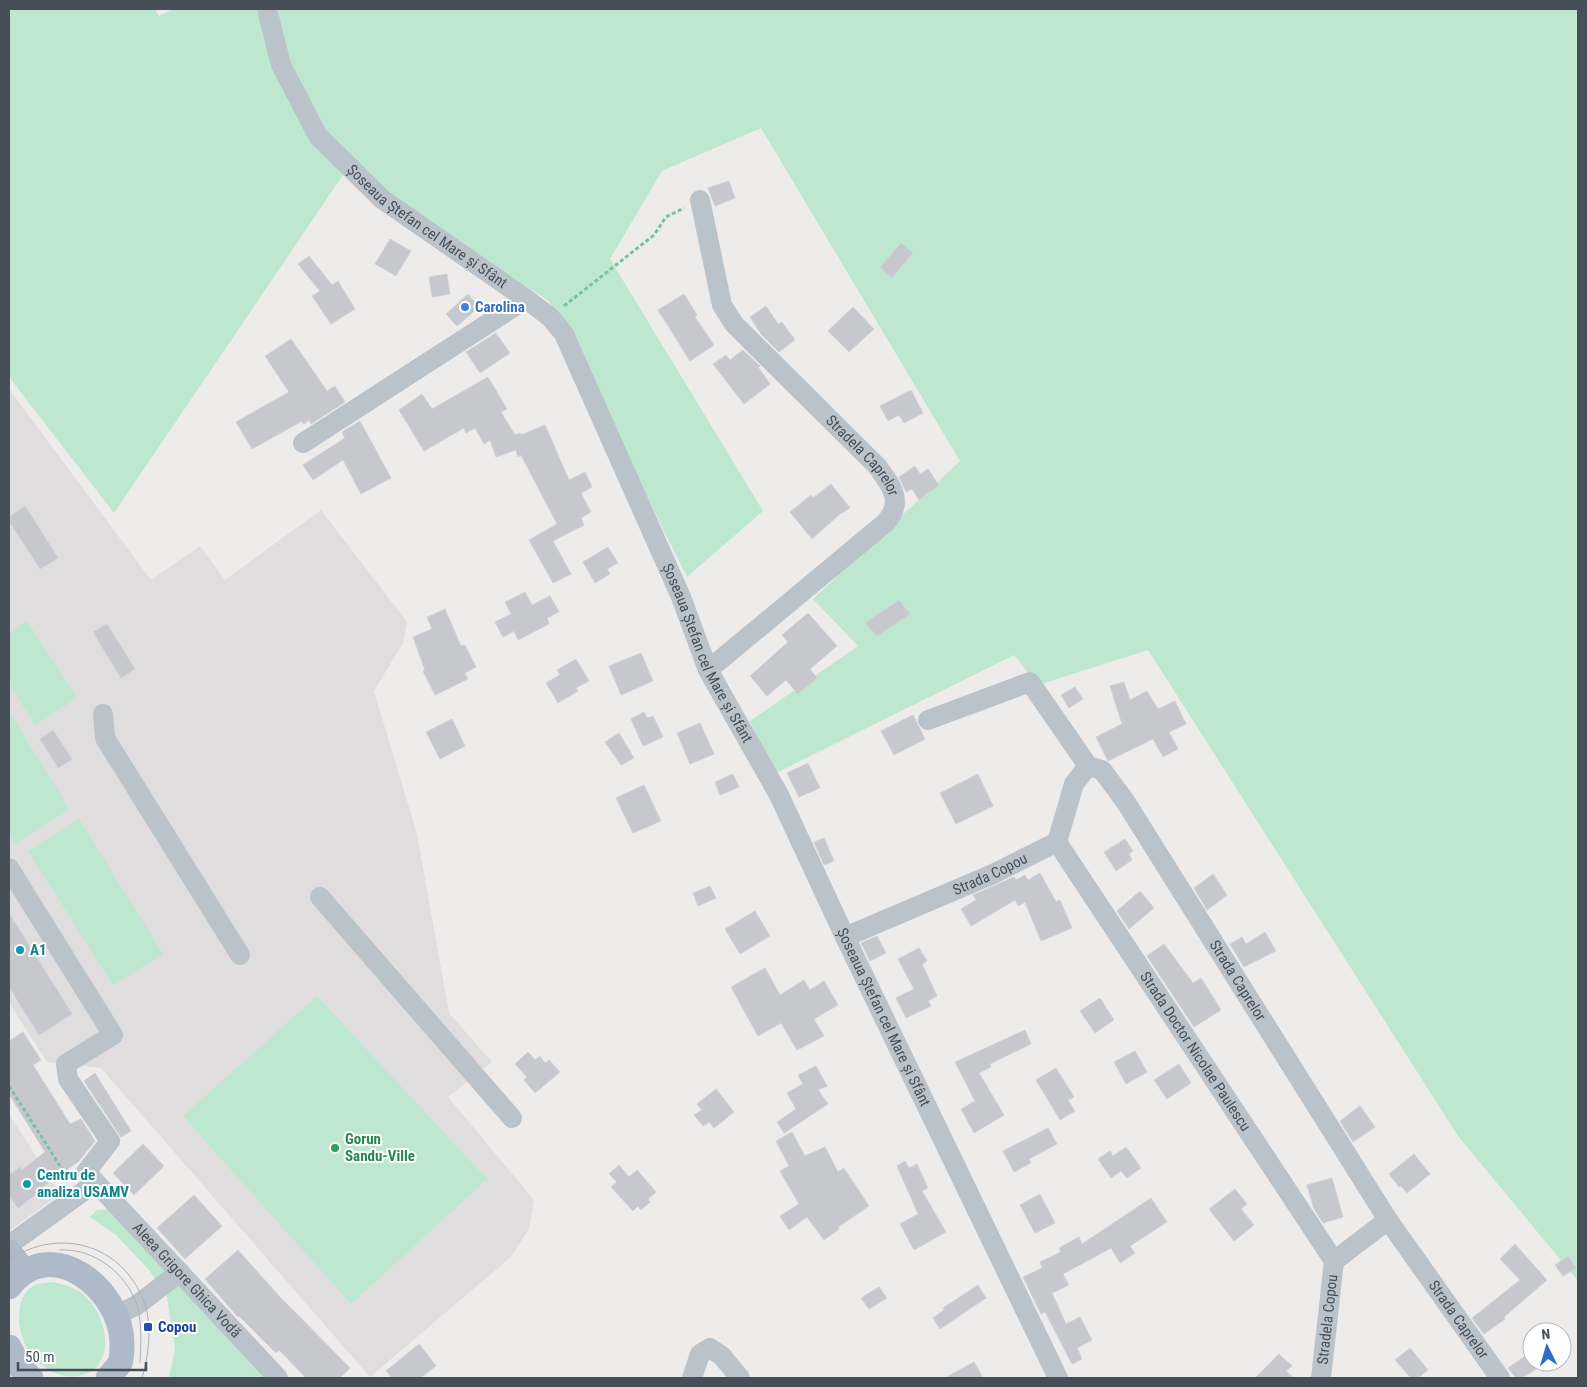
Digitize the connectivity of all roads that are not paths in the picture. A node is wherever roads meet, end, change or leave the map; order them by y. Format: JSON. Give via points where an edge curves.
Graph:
{"nodes":[{"id":1,"x":267,"y":9,"type":"edge"},
{"id":2,"x":700,"y":200,"type":"road end"},
{"id":3,"x":526,"y":298,"type":"junction"},
{"id":4,"x":303,"y":443,"type":"dead end"},
{"id":5,"x":708,"y":670,"type":"junction"},
{"id":6,"x":103,"y":714,"type":"dead end"},
{"id":7,"x":928,"y":720,"type":"dead end"},
{"id":8,"x":1088,"y":766,"type":"junction"},
{"id":9,"x":1057,"y":842,"type":"junction"},
{"id":10,"x":9,"y":868,"type":"edge"},
{"id":11,"x":320,"y":896,"type":"dead end"},
{"id":12,"x":845,"y":937,"type":"junction"},
{"id":13,"x":240,"y":955,"type":"dead end"},
{"id":14,"x":512,"y":1118,"type":"dead end"},
{"id":15,"x":95,"y":1183,"type":"junction"},
{"id":16,"x":1388,"y":1220,"type":"junction"},
{"id":17,"x":9,"y":1245,"type":"edge"},
{"id":18,"x":9,"y":1252,"type":"edge"},
{"id":19,"x":1334,"y":1261,"type":"junction"},
{"id":20,"x":180,"y":1272,"type":"junction"},
{"id":21,"x":16,"y":1279,"type":"edge"},
{"id":22,"x":117,"y":1315,"type":"junction"},
{"id":23,"x":122,"y":1346,"type":"junction"},
{"id":24,"x":9,"y":1347,"type":"edge"},
{"id":25,"x":31,"y":1378,"type":"edge"},
{"id":26,"x":108,"y":1378,"type":"edge"},
{"id":27,"x":129,"y":1378,"type":"edge"},
{"id":28,"x":278,"y":1378,"type":"edge"},
{"id":29,"x":692,"y":1378,"type":"edge"},
{"id":30,"x":740,"y":1378,"type":"edge"},
{"id":31,"x":1058,"y":1378,"type":"edge"},
{"id":32,"x":1321,"y":1378,"type":"edge"},
{"id":33,"x":1500,"y":1378,"type":"edge"}],
"edges":[{"from":1,"to":3,"type":"street","name":"Șoseaua Ștefan cel Mare și Sfânt","via":[[281,65],[318,136],[382,199]]},
{"from":2,"to":5,"type":"street","name":"Stradela Caprelor","via":[[722,305],[728,315],[877,466],[894,492],[895,502],[891,517],[885,523]]},
{"from":3,"to":4,"type":"street"},
{"from":3,"to":5,"type":"street","name":"Șoseaua Ștefan cel Mare și Sfânt","via":[[550,317],[564,334],[681,597]]},
{"from":5,"to":12,"type":"street","name":"Șoseaua Ștefan cel Mare și Sfânt","via":[[779,795]]},
{"from":6,"to":13,"type":"street","via":[[105,738]]},
{"from":7,"to":8,"type":"street","name":"Strada Caprelor","via":[[1030,682]]},
{"from":8,"to":9,"type":"street","via":[[1074,784]]},
{"from":8,"to":16,"type":"street","name":"Strada Caprelor","via":[[1102,770],[1125,801]]},
{"from":9,"to":12,"type":"street","name":"Strada Copou","via":[[993,874]]},
{"from":9,"to":19,"type":"street","name":"Strada Doctor Nicolae Paulescu"},
{"from":10,"to":15,"type":"street","via":[[113,1036],[66,1064],[68,1079],[110,1141],[86,1172]]},
{"from":11,"to":14,"type":"street"},
{"from":12,"to":31,"type":"street","name":"Șoseaua Ștefan cel Mare și Sfânt"},
{"from":15,"to":17,"type":"street"},
{"from":15,"to":20,"type":"street","name":"Aleea Grigore Ghica Vodă"},
{"from":16,"to":19,"type":"street"},
{"from":16,"to":33,"type":"street","name":"Strada Caprelor"},
{"from":18,"to":21,"type":"main road"},
{"from":19,"to":32,"type":"street","name":"Stradela Copou"},
{"from":20,"to":22,"type":"street","via":[[137,1305]]},
{"from":20,"to":28,"type":"street","name":"Aleea Grigore Ghica Vodă"},
{"from":21,"to":22,"type":"main road","via":[[34,1266],[69,1268],[100,1289]]},
{"from":22,"to":23,"type":"main road"},
{"from":23,"to":26,"type":"main road","via":[[120,1363]]},
{"from":23,"to":27,"type":"main road"},
{"from":24,"to":25,"type":"main road"},
{"from":29,"to":30,"type":"street","via":[[700,1354],[710,1348],[722,1356]]}]}
